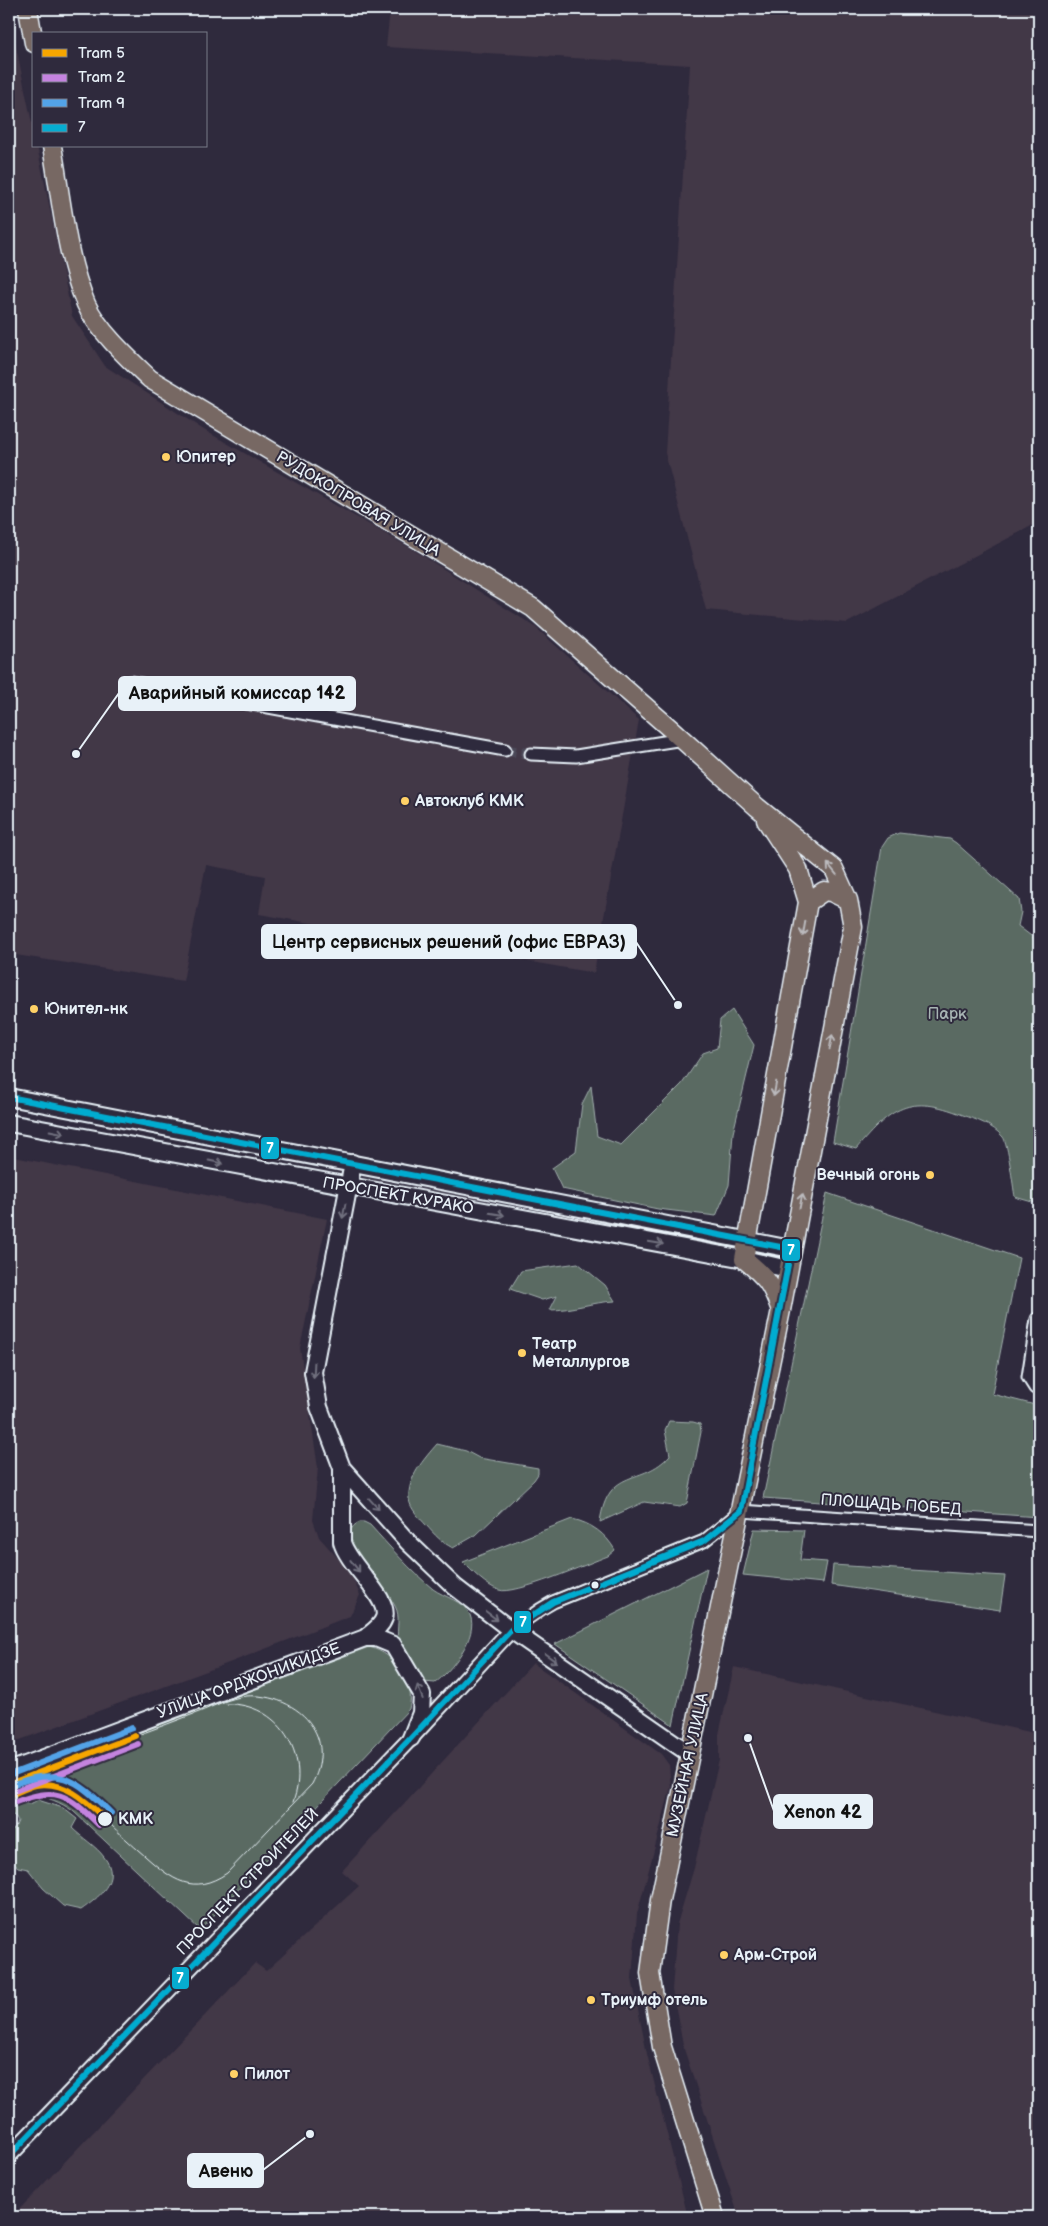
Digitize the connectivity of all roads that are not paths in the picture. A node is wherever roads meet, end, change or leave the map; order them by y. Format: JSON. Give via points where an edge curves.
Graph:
{"nodes":[{"id":1,"x":28,"y":9,"type":"edge"},
{"id":2,"x":32,"y":32,"type":"edge"},
{"id":3,"x":52,"y":148,"type":"edge"},
{"id":4,"x":130,"y":682,"type":"dead end"},
{"id":5,"x":682,"y":739,"type":"junction"},
{"id":6,"x":505,"y":750,"type":"tunnel mouth"},
{"id":7,"x":531,"y":754,"type":"tunnel mouth"},
{"id":8,"x":757,"y":807,"type":"junction"},
{"id":9,"x":848,"y":900,"type":"junction"},
{"id":10,"x":808,"y":902,"type":"junction"},
{"id":11,"x":9,"y":1097,"type":"edge"},
{"id":12,"x":9,"y":1123,"type":"edge"},
{"id":13,"x":353,"y":1163,"type":"junction"},
{"id":14,"x":349,"y":1188,"type":"junction"},
{"id":15,"x":748,"y":1241,"type":"junction"},
{"id":16,"x":792,"y":1249,"type":"junction"},
{"id":17,"x":744,"y":1259,"type":"junction"},
{"id":18,"x":788,"y":1269,"type":"junction"},
{"id":19,"x":781,"y":1310,"type":"junction"},
{"id":20,"x":1037,"y":1319,"type":"dead end"},
{"id":21,"x":1039,"y":1389,"type":"edge"},
{"id":22,"x":342,"y":1468,"type":"junction"},
{"id":23,"x":741,"y":1511,"type":"junction"},
{"id":24,"x":1039,"y":1531,"type":"edge"},
{"id":25,"x":511,"y":1630,"type":"junction"},
{"id":26,"x":365,"y":1638,"type":"junction"},
{"id":27,"x":411,"y":1738,"type":"junction"},
{"id":28,"x":690,"y":1754,"type":"junction"},
{"id":29,"x":9,"y":1771,"type":"edge"},
{"id":30,"x":9,"y":2156,"type":"edge"},
{"id":31,"x":716,"y":2217,"type":"edge"}],
"edges":[{"from":1,"to":2,"type":"main road"},
{"from":3,"to":5,"type":"main road","name":"РУДОКОПРОВАЯ УЛИЦА","via":[[68,238],[86,305],[123,354],[150,379],[533,608]]},
{"from":4,"to":6,"type":"street"},
{"from":5,"to":7,"type":"street","via":[[576,756]]},
{"from":5,"to":8,"type":"main road","name":"РУДОКОПРОВАЯ УЛИЦА"},
{"from":9,"to":8,"type":"main road","name":"МУЗЕЙНАЯ УЛИЦА","one_way":true,"via":[[834,869]]},
{"from":8,"to":10,"type":"main road","via":[[798,869]]},
{"from":9,"to":10,"type":"main road","via":[[824,891]]},
{"from":16,"to":9,"type":"main road","name":"МУЗЕЙНАЯ УЛИЦА","one_way":true,"via":[[853,927]]},
{"from":10,"to":15,"type":"main road","one_way":true},
{"from":11,"to":13,"type":"main road","name":"ПРОСПЕКТ КУРАКО"},
{"from":12,"to":14,"type":"main road","name":"ПРОСПЕКТ КУРАКО","one_way":true},
{"from":13,"to":14,"type":"main road"},
{"from":13,"to":15,"type":"main road","name":"ПРОСПЕКТ КУРАКО"},
{"from":14,"to":17,"type":"main road","name":"ПРОСПЕКТ КУРАКО","one_way":true},
{"from":14,"to":22,"type":"main road","one_way":true,"via":[[313,1372],[319,1407]]},
{"from":15,"to":16,"type":"main road","name":"ПРОСПЕКТ КУРАКО"},
{"from":15,"to":17,"type":"main road"},
{"from":16,"to":18,"type":"main road","name":"МУЗЕЙНАЯ УЛИЦА"},
{"from":17,"to":18,"type":"main road","name":"ПРОСПЕКТ КУРАКО"},
{"from":17,"to":19,"type":"main road","via":[[773,1288]]},
{"from":18,"to":19,"type":"main road","name":"МУЗЕЙНАЯ УЛИЦА"},
{"from":19,"to":23,"type":"main road","name":"МУЗЕЙНАЯ УЛИЦА"},
{"from":20,"to":21,"type":"street","via":[[1028,1377]]},
{"from":22,"to":25,"type":"main road","one_way":true,"via":[[408,1542],[455,1587]]},
{"from":22,"to":26,"type":"main road","one_way":true,"via":[[344,1552],[385,1608],[378,1628]]},
{"from":23,"to":24,"type":"street","name":"ПЛОЩАДЬ ПОБЕД"},
{"from":23,"to":25,"type":"street","via":[[704,1540],[553,1602]]},
{"from":23,"to":28,"type":"main road","name":"МУЗЕЙНАЯ УЛИЦА"},
{"from":25,"to":27,"type":"street","name":"ПРОСПЕКТ СТРОИТЕЛЕЙ"},
{"from":25,"to":28,"type":"main road","one_way":true},
{"from":27,"to":26,"type":"main road","one_way":true,"via":[[421,1713],[422,1694],[393,1646],[376,1638]]},
{"from":26,"to":29,"type":"main road","name":"УЛИЦА ОРДЖОНИКИДЗЕ"},
{"from":27,"to":30,"type":"street","name":"ПРОСПЕКТ СТРОИТЕЛЕЙ"},
{"from":28,"to":31,"type":"main road","name":"МУЗЕЙНАЯ УЛИЦА","via":[[660,1900],[650,1974],[662,2047]]}]}
